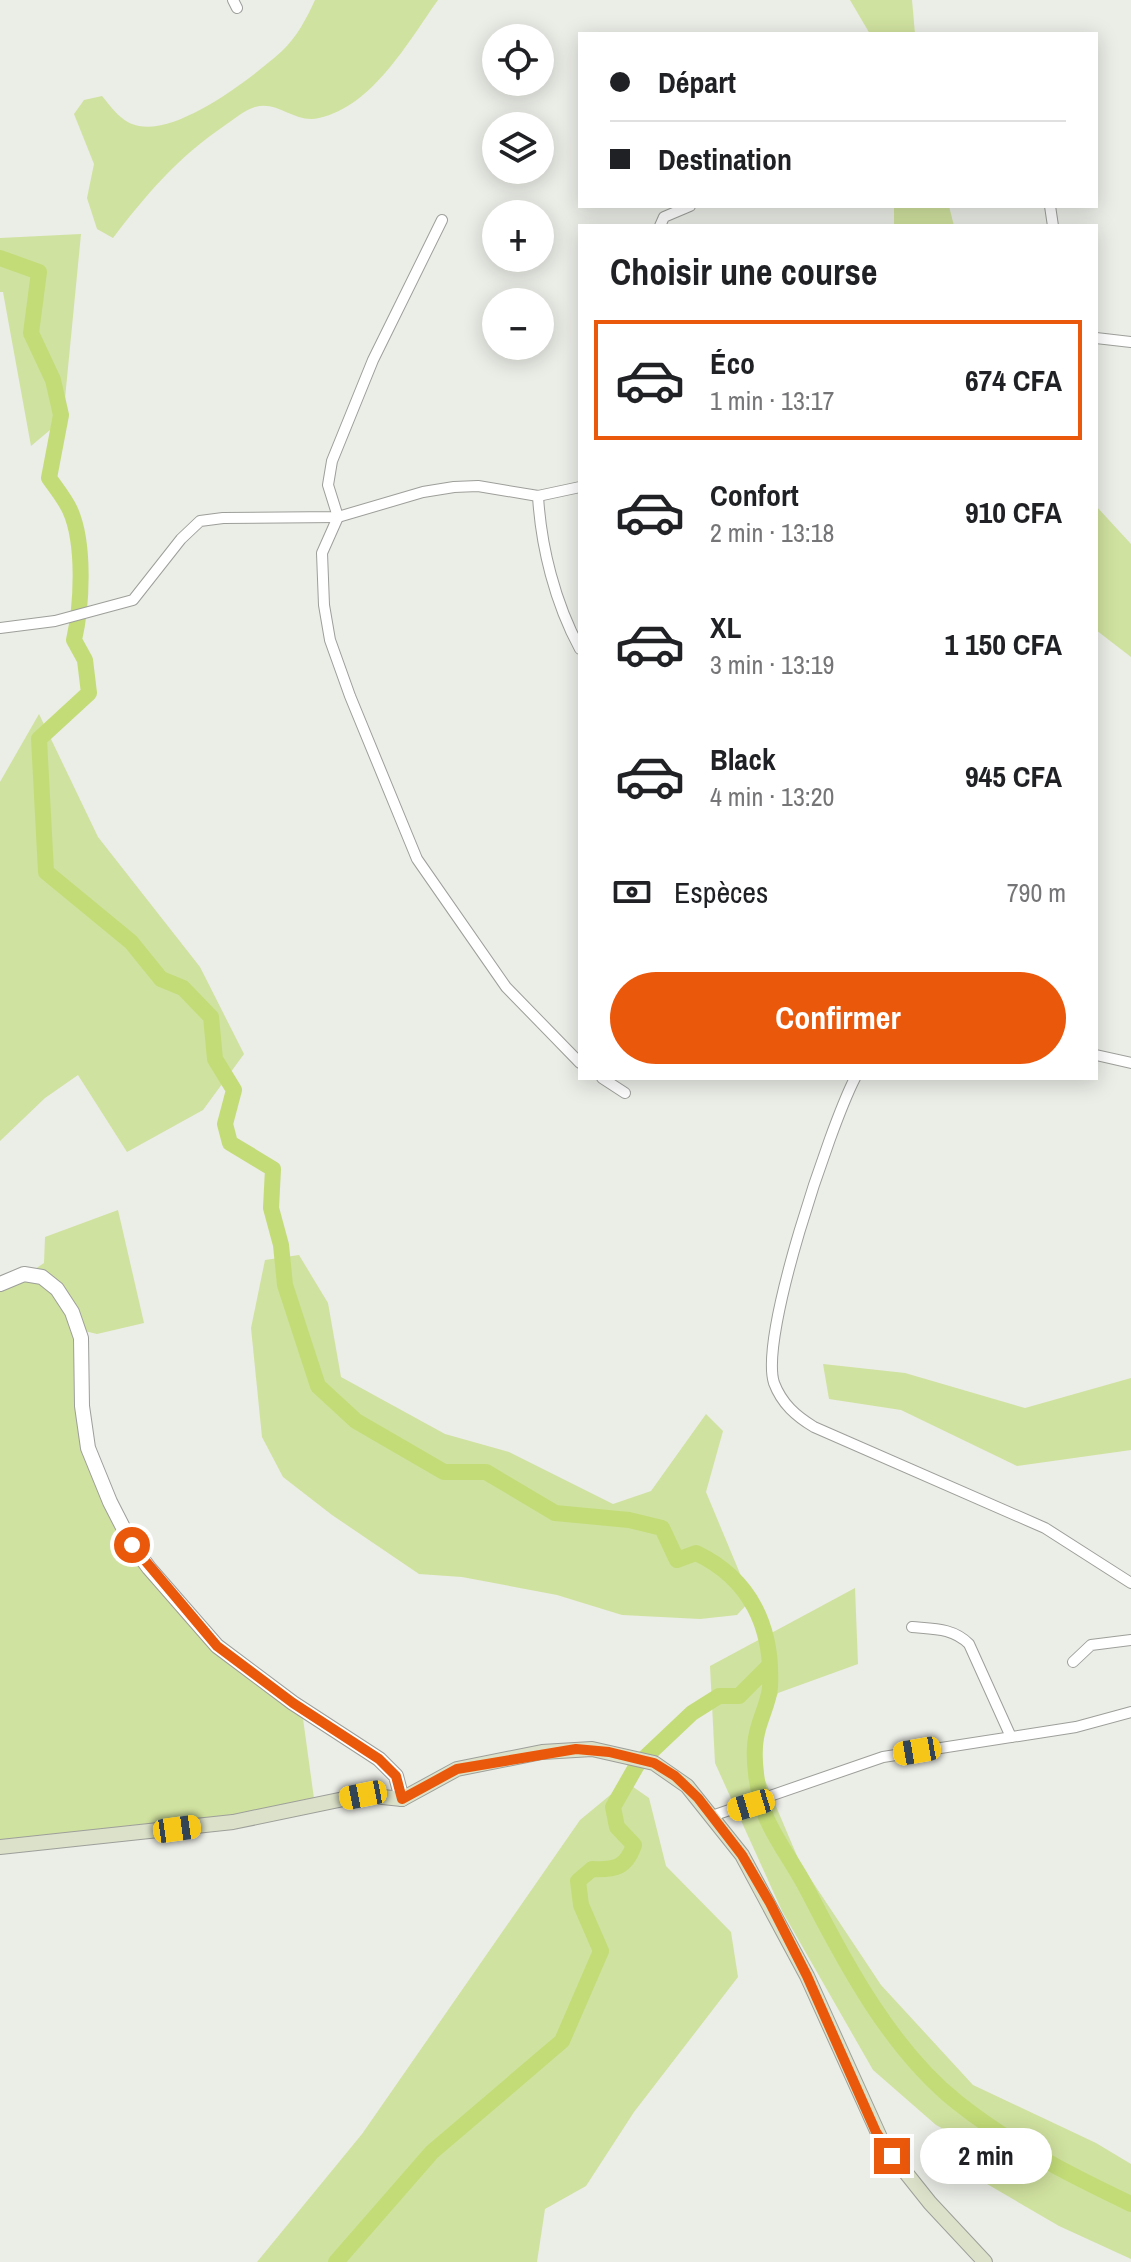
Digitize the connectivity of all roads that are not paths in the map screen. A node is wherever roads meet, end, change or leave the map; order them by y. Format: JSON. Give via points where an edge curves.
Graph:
{"nodes":[{"id":1,"x":685,"y":208,"type":"edge"},
{"id":2,"x":442,"y":220,"type":"dead end"},
{"id":3,"x":661,"y":224,"type":"edge"},
{"id":4,"x":1098,"y":338,"type":"edge"},
{"id":5,"x":1131,"y":342,"type":"edge"},
{"id":6,"x":578,"y":487,"type":"edge"},
{"id":7,"x":538,"y":496,"type":"junction"},
{"id":8,"x":338,"y":517,"type":"junction"},
{"id":9,"x":0,"y":628,"type":"edge"},
{"id":10,"x":578,"y":645,"type":"edge"},
{"id":11,"x":1098,"y":1055,"type":"edge"},
{"id":12,"x":578,"y":1061,"type":"edge"},
{"id":13,"x":1131,"y":1063,"type":"edge"},
{"id":14,"x":605,"y":1080,"type":"edge"},
{"id":15,"x":854,"y":1080,"type":"edge"},
{"id":16,"x":625,"y":1093,"type":"dead end"},
{"id":17,"x":0,"y":1284,"type":"edge"},
{"id":18,"x":1131,"y":1583,"type":"edge"},
{"id":19,"x":912,"y":1627,"type":"dead end"},
{"id":20,"x":1131,"y":1640,"type":"edge"},
{"id":21,"x":1073,"y":1662,"type":"dead end"},
{"id":22,"x":1131,"y":1712,"type":"edge"},
{"id":23,"x":1011,"y":1737,"type":"junction"},
{"id":24,"x":402,"y":1799,"type":"junction"},
{"id":25,"x":712,"y":1816,"type":"junction"},
{"id":26,"x":0,"y":1847,"type":"edge"},
{"id":27,"x":985,"y":2262,"type":"edge"}],
"edges":[{"from":1,"to":3,"type":"street","via":[[664,217]]},
{"from":2,"to":8,"type":"street","via":[[340,434],[328,485]]},
{"from":4,"to":5,"type":"street"},
{"from":6,"to":7,"type":"street"},
{"from":7,"to":8,"type":"street","via":[[454,487]]},
{"from":7,"to":10,"type":"street","via":[[541,533]]},
{"from":8,"to":9,"type":"street","via":[[200,521],[133,600],[55,621]]},
{"from":8,"to":12,"type":"street","via":[[322,553],[330,640],[407,839],[465,934],[506,987]]},
{"from":11,"to":13,"type":"street"},
{"from":14,"to":16,"type":"street"},
{"from":15,"to":18,"type":"street","via":[[824,1150],[776,1321],[772,1365],[784,1403],[814,1427],[1045,1528]]},
{"from":17,"to":24,"type":"street","via":[[24,1274],[42,1277],[72,1312],[81,1338],[88,1448],[115,1513],[149,1568],[217,1646],[379,1759],[396,1776]]},
{"from":19,"to":23,"type":"street","via":[[946,1630],[969,1644]]},
{"from":20,"to":21,"type":"street","via":[[1091,1645]]},
{"from":22,"to":23,"type":"street"},
{"from":23,"to":25,"type":"street","via":[[883,1757]]},
{"from":24,"to":25,"type":"main road","via":[[457,1769],[542,1752],[592,1749],[654,1763],[687,1786]]},
{"from":24,"to":26,"type":"main road","via":[[363,1795],[233,1822]]},
{"from":25,"to":27,"type":"main road","via":[[770,1903],[883,2144]]}]}
